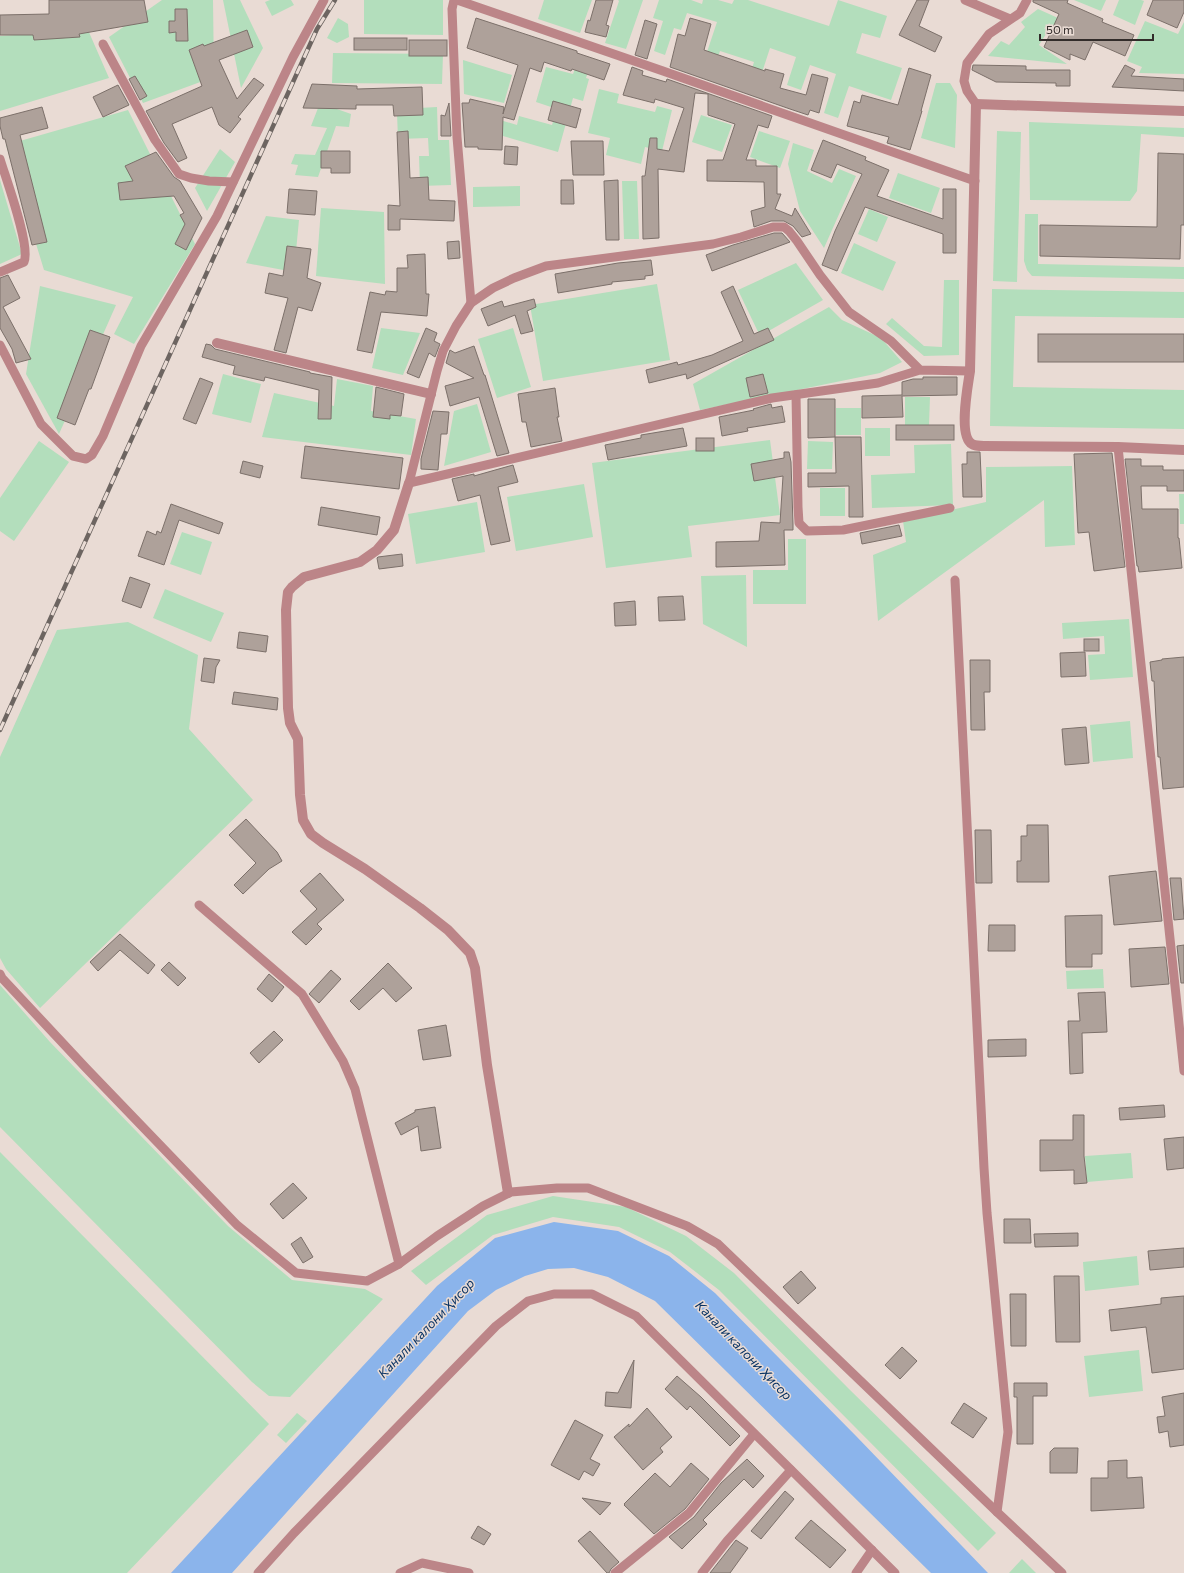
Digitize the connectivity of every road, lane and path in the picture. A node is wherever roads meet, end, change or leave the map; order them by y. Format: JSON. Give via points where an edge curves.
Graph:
{"nodes":[{"id":1,"x":324,"y":0,"type":"edge"},
{"id":2,"x":455,"y":0,"type":"edge"},
{"id":3,"x":965,"y":0,"type":"edge"},
{"id":4,"x":1027,"y":0,"type":"edge"},
{"id":5,"x":1010,"y":19,"type":"junction"},
{"id":6,"x":103,"y":44,"type":"dead end"},
{"id":7,"x":976,"y":104,"type":"junction"},
{"id":8,"x":1184,"y":111,"type":"edge"},
{"id":9,"x":0,"y":159,"type":"edge"},
{"id":10,"x":975,"y":181,"type":"junction"},
{"id":11,"x":233,"y":182,"type":"junction"},
{"id":12,"x":0,"y":272,"type":"edge"},
{"id":13,"x":471,"y":303,"type":"junction"},
{"id":14,"x":217,"y":343,"type":"dead end"},
{"id":15,"x":0,"y":345,"type":"edge"},
{"id":16,"x":920,"y":370,"type":"junction"},
{"id":17,"x":970,"y":371,"type":"junction"},
{"id":18,"x":431,"y":394,"type":"junction"},
{"id":19,"x":796,"y":395,"type":"junction"},
{"id":20,"x":1118,"y":448,"type":"junction"},
{"id":21,"x":1184,"y":450,"type":"edge"},
{"id":22,"x":409,"y":483,"type":"junction"},
{"id":23,"x":950,"y":508,"type":"dead end"},
{"id":24,"x":955,"y":580,"type":"dead end"},
{"id":25,"x":199,"y":905,"type":"dead end"},
{"id":26,"x":0,"y":974,"type":"edge"},
{"id":27,"x":1184,"y":1071,"type":"edge"},
{"id":28,"x":508,"y":1193,"type":"junction"},
{"id":29,"x":399,"y":1264,"type":"junction"},
{"id":30,"x":754,"y":1434,"type":"junction"},
{"id":31,"x":791,"y":1470,"type":"junction"},
{"id":32,"x":997,"y":1512,"type":"junction"},
{"id":33,"x":872,"y":1550,"type":"junction"},
{"id":34,"x":258,"y":1573,"type":"edge"},
{"id":35,"x":400,"y":1573,"type":"edge"},
{"id":36,"x":469,"y":1573,"type":"edge"},
{"id":37,"x":615,"y":1573,"type":"edge"},
{"id":38,"x":702,"y":1573,"type":"edge"},
{"id":39,"x":856,"y":1573,"type":"edge"},
{"id":40,"x":895,"y":1573,"type":"edge"},
{"id":41,"x":1062,"y":1573,"type":"edge"}],
"edges":[{"from":1,"to":11,"type":"lane","via":[[293,57]]},
{"from":2,"to":10,"type":"lane","via":[[663,70]]},
{"from":2,"to":13,"type":"lane","via":[[452,9],[457,137]]},
{"from":3,"to":5,"type":"lane"},
{"from":4,"to":5,"type":"lane","via":[[1020,13]]},
{"from":5,"to":7,"type":"lane","via":[[989,34],[967,63],[964,81]]},
{"from":6,"to":11,"type":"lane","via":[[155,140],[179,174],[209,181]]},
{"from":7,"to":8,"type":"street"},
{"from":7,"to":10,"type":"street"},
{"from":9,"to":12,"type":"lane","via":[[26,253],[24,262]]},
{"from":10,"to":17,"type":"street"},
{"from":11,"to":15,"type":"lane","via":[[217,216],[141,346],[103,436],[92,455],[86,459],[73,456],[41,424]]},
{"from":13,"to":16,"type":"lane","via":[[493,288],[546,266],[713,244],[773,227],[784,227],[849,312],[891,341]]},
{"from":13,"to":18,"type":"lane","via":[[443,351]]},
{"from":14,"to":18,"type":"street"},
{"from":16,"to":17,"type":"lane"},
{"from":16,"to":19,"type":"lane","via":[[878,383]]},
{"from":17,"to":20,"type":"street","via":[[965,424],[967,438],[972,444]]},
{"from":18,"to":22,"type":"lane"},
{"from":19,"to":22,"type":"lane","via":[[772,398]]},
{"from":19,"to":23,"type":"lane","via":[[799,523],[806,531],[843,530]]},
{"from":20,"to":21,"type":"street"},
{"from":20,"to":27,"type":"lane"},
{"from":22,"to":28,"type":"street","via":[[394,530],[377,550],[360,562],[304,577],[288,592],[288,708],[290,723],[298,739],[303,820],[312,834],[323,843],[420,908],[448,930],[470,953],[475,968],[487,1065]]},
{"from":24,"to":32,"type":"lane","via":[[984,1168],[1008,1432]]},
{"from":25,"to":29,"type":"lane","via":[[302,994],[344,1061],[355,1089]]},
{"from":26,"to":29,"type":"lane","via":[[86,1068],[237,1224],[296,1272],[367,1281]]},
{"from":28,"to":29,"type":"lane","via":[[483,1206]]},
{"from":28,"to":32,"type":"lane","via":[[588,1188],[687,1226],[718,1244]]},
{"from":30,"to":31,"type":"lane"},
{"from":30,"to":34,"type":"lane","via":[[636,1316],[592,1294],[554,1294],[528,1301],[496,1326]]},
{"from":30,"to":37,"type":"lane","via":[[689,1513]]},
{"from":31,"to":33,"type":"lane"},
{"from":31,"to":38,"type":"lane","via":[[727,1541]]},
{"from":32,"to":41,"type":"lane"},
{"from":33,"to":39,"type":"lane"},
{"from":33,"to":40,"type":"lane"},
{"from":35,"to":36,"type":"lane","via":[[422,1563]]}]}
